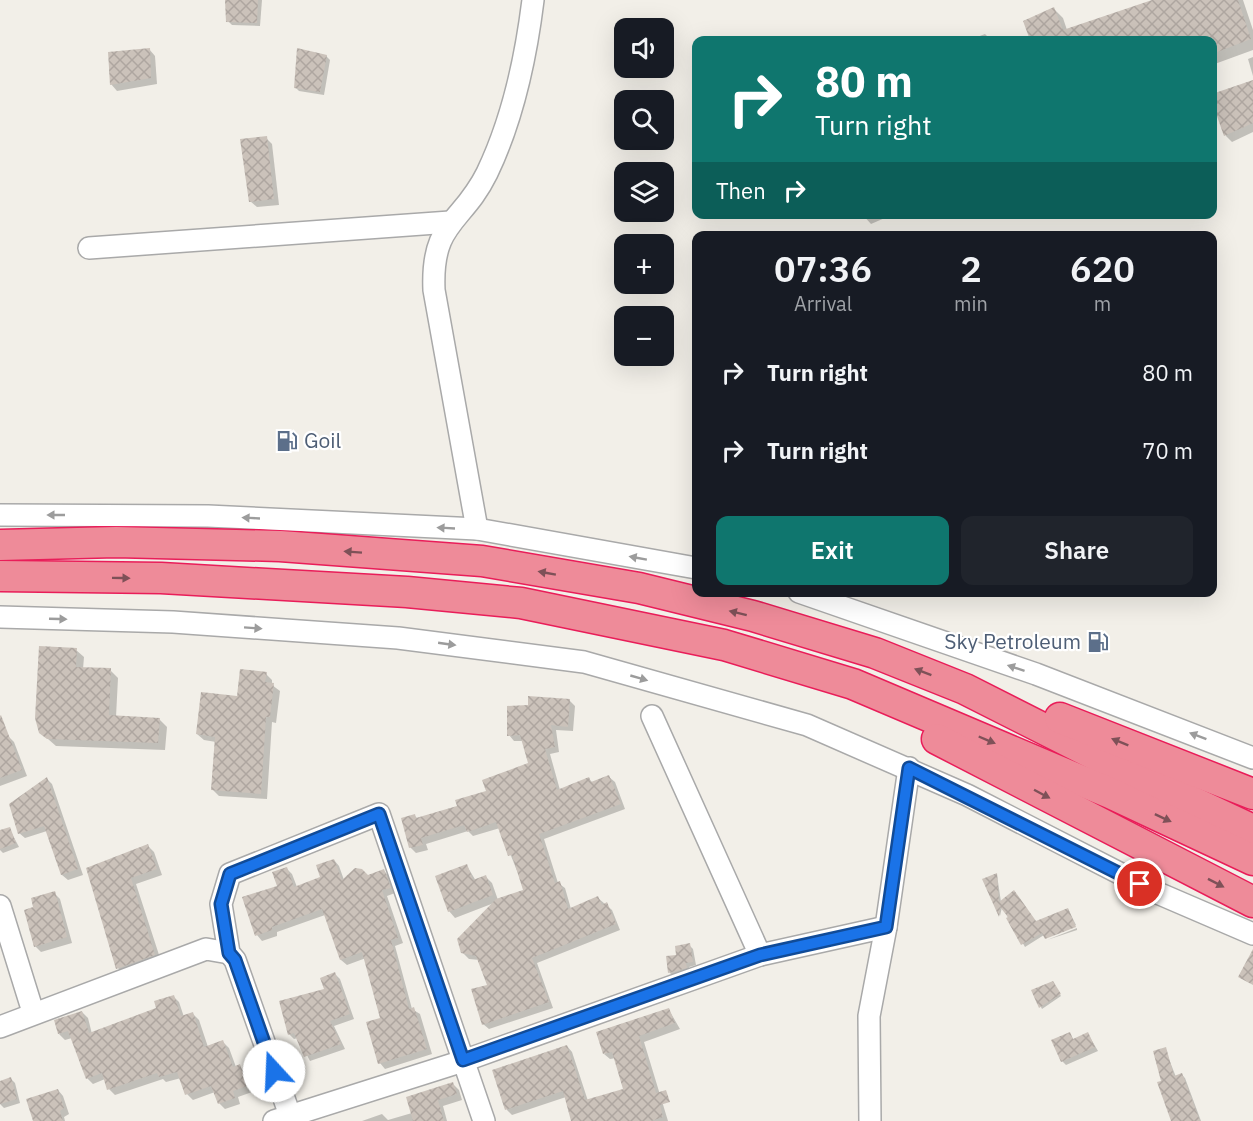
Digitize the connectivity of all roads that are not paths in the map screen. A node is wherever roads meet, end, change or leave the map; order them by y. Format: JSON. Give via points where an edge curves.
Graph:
{"nodes":[{"id":1,"x":533,"y":0,"type":"edge"},
{"id":2,"x":450,"y":222,"type":"junction"},
{"id":3,"x":89,"y":248,"type":"dead end"},
{"id":4,"x":0,"y":515,"type":"edge"},
{"id":5,"x":477,"y":529,"type":"junction"},
{"id":6,"x":0,"y":545,"type":"edge"},
{"id":7,"x":692,"y":567,"type":"edge"},
{"id":8,"x":0,"y":576,"type":"edge"},
{"id":9,"x":813,"y":597,"type":"edge"},
{"id":10,"x":0,"y":617,"type":"edge"},
{"id":11,"x":724,"y":645,"type":"junction"},
{"id":12,"x":965,"y":689,"type":"junction"},
{"id":13,"x":652,"y":716,"type":"dead end"},
{"id":14,"x":1253,"y":758,"type":"edge"},
{"id":15,"x":909,"y":768,"type":"junction"},
{"id":16,"x":1119,"y":782,"type":"junction"},
{"id":17,"x":1253,"y":794,"type":"edge"},
{"id":18,"x":1253,"y":830,"type":"edge"},
{"id":19,"x":1253,"y":860,"type":"edge"},
{"id":20,"x":1253,"y":902,"type":"edge"},
{"id":21,"x":0,"y":906,"type":"edge"},
{"id":22,"x":886,"y":927,"type":"junction"},
{"id":23,"x":1253,"y":934,"type":"edge"},
{"id":24,"x":229,"y":953,"type":"junction"},
{"id":25,"x":760,"y":955,"type":"junction"},
{"id":26,"x":33,"y":1012,"type":"junction"},
{"id":27,"x":0,"y":1027,"type":"edge"},
{"id":28,"x":463,"y":1060,"type":"junction"},
{"id":29,"x":285,"y":1119,"type":"edge"},
{"id":30,"x":484,"y":1121,"type":"edge"},
{"id":31,"x":870,"y":1121,"type":"edge"}],
"edges":[{"from":1,"to":2,"type":"street","via":[[510,109],[488,171],[477,191]]},
{"from":2,"to":3,"type":"street"},
{"from":2,"to":5,"type":"street","via":[[433,266],[434,290]]},
{"from":5,"to":4,"type":"street","one_way":true,"via":[[208,516]]},
{"from":7,"to":5,"type":"street","one_way":true},
{"from":12,"to":6,"type":"highway","one_way":true,"via":[[874,653],[753,616],[639,588],[482,561],[280,546],[116,542]]},
{"from":8,"to":11,"type":"highway","one_way":true,"via":[[161,578],[419,593],[521,603]]},
{"from":14,"to":9,"type":"street","one_way":true,"via":[[1036,674]]},
{"from":10,"to":15,"type":"street","one_way":true,"via":[[173,622],[398,638],[584,662],[807,725]]},
{"from":11,"to":16,"type":"highway","one_way":true,"via":[[853,684]]},
{"from":11,"to":20,"type":"highway","one_way":true,"via":[[771,670],[932,735]]},
{"from":12,"to":16,"type":"highway"},
{"from":17,"to":12,"type":"highway","one_way":true,"via":[[1016,700]]},
{"from":13,"to":25,"type":"street"},
{"from":15,"to":22,"type":"street"},
{"from":15,"to":23,"type":"street","via":[[1160,894]]},
{"from":16,"to":18,"type":"highway"},
{"from":16,"to":19,"type":"highway","one_way":true},
{"from":21,"to":26,"type":"street"},
{"from":22,"to":25,"type":"street"},
{"from":22,"to":31,"type":"street","via":[[869,1016]]},
{"from":24,"to":26,"type":"street","via":[[206,949]]},
{"from":24,"to":28,"type":"street","via":[[221,904],[230,874],[379,814]]},
{"from":24,"to":29,"type":"street","via":[[235,960]]},
{"from":25,"to":28,"type":"street"},
{"from":26,"to":27,"type":"street"},
{"from":28,"to":29,"type":"street"},
{"from":28,"to":30,"type":"street"}]}
